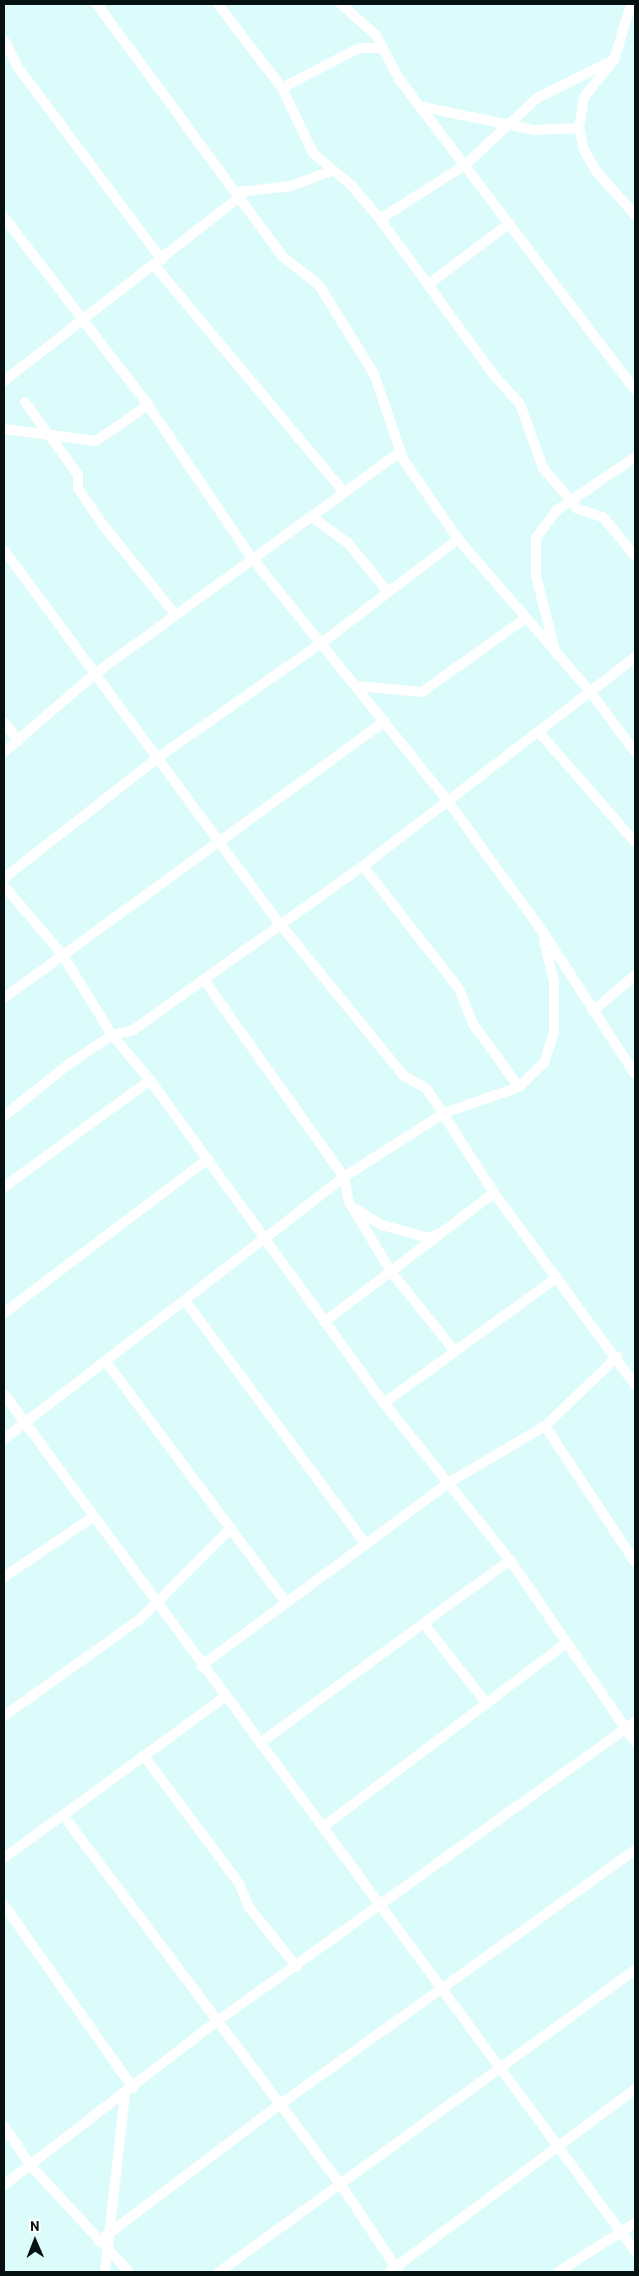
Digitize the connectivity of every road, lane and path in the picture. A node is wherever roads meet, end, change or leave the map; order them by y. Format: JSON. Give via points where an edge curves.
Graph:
{"nodes":[{"id":1,"x":97,"y":4,"type":"edge"},
{"id":2,"x":218,"y":4,"type":"edge"},
{"id":3,"x":341,"y":4,"type":"edge"},
{"id":4,"x":631,"y":4,"type":"edge"},
{"id":5,"x":4,"y":40,"type":"edge"},
{"id":6,"x":381,"y":48,"type":"junction"},
{"id":7,"x":614,"y":60,"type":"junction"},
{"id":8,"x":282,"y":88,"type":"junction"},
{"id":9,"x":423,"y":107,"type":"junction"},
{"id":10,"x":505,"y":125,"type":"junction"},
{"id":11,"x":579,"y":128,"type":"junction"},
{"id":12,"x":465,"y":165,"type":"junction"},
{"id":13,"x":331,"y":171,"type":"junction"},
{"id":14,"x":240,"y":194,"type":"junction"},
{"id":15,"x":635,"y":215,"type":"edge"},
{"id":16,"x":4,"y":217,"type":"edge"},
{"id":17,"x":380,"y":219,"type":"junction"},
{"id":18,"x":510,"y":223,"type":"junction"},
{"id":19,"x":158,"y":263,"type":"junction"},
{"id":20,"x":429,"y":284,"type":"junction"},
{"id":21,"x":84,"y":319,"type":"junction"},
{"id":22,"x":4,"y":381,"type":"edge"},
{"id":23,"x":635,"y":390,"type":"edge"},
{"id":24,"x":25,"y":402,"type":"dead end"},
{"id":25,"x":148,"y":405,"type":"junction"},
{"id":26,"x":4,"y":429,"type":"edge"},
{"id":27,"x":49,"y":435,"type":"junction"},
{"id":28,"x":400,"y":452,"type":"junction"},
{"id":29,"x":635,"y":457,"type":"edge"},
{"id":30,"x":343,"y":491,"type":"junction"},
{"id":31,"x":570,"y":502,"type":"junction"},
{"id":32,"x":312,"y":517,"type":"junction"},
{"id":33,"x":458,"y":540,"type":"junction"},
{"id":34,"x":4,"y":550,"type":"edge"},
{"id":35,"x":635,"y":556,"type":"edge"},
{"id":36,"x":251,"y":557,"type":"junction"},
{"id":37,"x":387,"y":591,"type":"junction"},
{"id":38,"x":175,"y":614,"type":"junction"},
{"id":39,"x":523,"y":620,"type":"junction"},
{"id":40,"x":323,"y":642,"type":"junction"},
{"id":41,"x":556,"y":656,"type":"junction"},
{"id":42,"x":635,"y":657,"type":"edge"},
{"id":43,"x":96,"y":673,"type":"junction"},
{"id":44,"x":358,"y":686,"type":"junction"},
{"id":45,"x":589,"y":690,"type":"junction"},
{"id":46,"x":385,"y":721,"type":"junction"},
{"id":47,"x":4,"y":722,"type":"edge"},
{"id":48,"x":538,"y":731,"type":"junction"},
{"id":49,"x":18,"y":741,"type":"junction"},
{"id":50,"x":4,"y":752,"type":"edge"},
{"id":51,"x":635,"y":752,"type":"edge"},
{"id":52,"x":160,"y":756,"type":"junction"},
{"id":53,"x":447,"y":800,"type":"junction"},
{"id":54,"x":220,"y":838,"type":"junction"},
{"id":55,"x":635,"y":842,"type":"edge"},
{"id":56,"x":363,"y":866,"type":"junction"},
{"id":57,"x":4,"y":878,"type":"edge"},
{"id":58,"x":4,"y":886,"type":"edge"},
{"id":59,"x":280,"y":924,"type":"junction"},
{"id":60,"x":543,"y":932,"type":"junction"},
{"id":61,"x":62,"y":954,"type":"junction"},
{"id":62,"x":635,"y":975,"type":"edge"},
{"id":63,"x":204,"y":980,"type":"junction"},
{"id":64,"x":4,"y":998,"type":"edge"},
{"id":65,"x":593,"y":1010,"type":"junction"},
{"id":66,"x":112,"y":1035,"type":"junction"},
{"id":67,"x":635,"y":1074,"type":"edge"},
{"id":68,"x":150,"y":1080,"type":"junction"},
{"id":69,"x":519,"y":1087,"type":"junction"},
{"id":70,"x":444,"y":1113,"type":"junction"},
{"id":71,"x":4,"y":1116,"type":"edge"},
{"id":72,"x":206,"y":1160,"type":"junction"},
{"id":73,"x":344,"y":1177,"type":"junction"},
{"id":74,"x":4,"y":1187,"type":"edge"},
{"id":75,"x":494,"y":1193,"type":"junction"},
{"id":76,"x":353,"y":1207,"type":"junction"},
{"id":77,"x":440,"y":1234,"type":"junction"},
{"id":78,"x":261,"y":1237,"type":"junction"},
{"id":79,"x":392,"y":1273,"type":"junction"},
{"id":80,"x":556,"y":1278,"type":"junction"},
{"id":81,"x":186,"y":1302,"type":"junction"},
{"id":82,"x":4,"y":1313,"type":"edge"},
{"id":83,"x":324,"y":1322,"type":"junction"},
{"id":84,"x":453,"y":1349,"type":"junction"},
{"id":85,"x":617,"y":1357,"type":"junction"},
{"id":86,"x":106,"y":1362,"type":"junction"},
{"id":87,"x":635,"y":1384,"type":"edge"},
{"id":88,"x":4,"y":1394,"type":"edge"},
{"id":89,"x":384,"y":1403,"type":"junction"},
{"id":90,"x":26,"y":1423,"type":"junction"},
{"id":91,"x":545,"y":1426,"type":"junction"},
{"id":92,"x":4,"y":1439,"type":"edge"},
{"id":93,"x":448,"y":1483,"type":"junction"},
{"id":94,"x":93,"y":1517,"type":"junction"},
{"id":95,"x":231,"y":1528,"type":"junction"},
{"id":96,"x":366,"y":1544,"type":"junction"},
{"id":97,"x":510,"y":1560,"type":"junction"},
{"id":98,"x":635,"y":1562,"type":"edge"},
{"id":99,"x":4,"y":1577,"type":"edge"},
{"id":100,"x":154,"y":1601,"type":"junction"},
{"id":101,"x":285,"y":1601,"type":"junction"},
{"id":102,"x":424,"y":1624,"type":"junction"},
{"id":103,"x":565,"y":1644,"type":"junction"},
{"id":104,"x":201,"y":1666,"type":"junction"},
{"id":105,"x":225,"y":1696,"type":"junction"},
{"id":106,"x":487,"y":1704,"type":"junction"},
{"id":107,"x":4,"y":1716,"type":"edge"},
{"id":108,"x":635,"y":1722,"type":"edge"},
{"id":109,"x":625,"y":1729,"type":"junction"},
{"id":110,"x":635,"y":1742,"type":"edge"},
{"id":111,"x":260,"y":1743,"type":"junction"},
{"id":112,"x":144,"y":1756,"type":"junction"},
{"id":113,"x":63,"y":1816,"type":"junction"},
{"id":114,"x":323,"y":1827,"type":"junction"},
{"id":115,"x":635,"y":1850,"type":"edge"},
{"id":116,"x":4,"y":1858,"type":"edge"},
{"id":117,"x":380,"y":1903,"type":"junction"},
{"id":118,"x":4,"y":1905,"type":"edge"},
{"id":119,"x":297,"y":1966,"type":"junction"},
{"id":120,"x":635,"y":1970,"type":"edge"},
{"id":121,"x":442,"y":1989,"type":"junction"},
{"id":122,"x":216,"y":2022,"type":"junction"},
{"id":123,"x":502,"y":2067,"type":"junction"},
{"id":124,"x":635,"y":2089,"type":"edge"},
{"id":125,"x":129,"y":2091,"type":"junction"},
{"id":126,"x":279,"y":2105,"type":"junction"},
{"id":127,"x":4,"y":2126,"type":"edge"},
{"id":128,"x":559,"y":2146,"type":"junction"},
{"id":129,"x":31,"y":2166,"type":"junction"},
{"id":130,"x":341,"y":2185,"type":"junction"},
{"id":131,"x":4,"y":2186,"type":"edge"},
{"id":132,"x":635,"y":2223,"type":"edge"},
{"id":133,"x":619,"y":2230,"type":"junction"},
{"id":134,"x":103,"y":2238,"type":"junction"},
{"id":135,"x":107,"y":2250,"type":"junction"},
{"id":136,"x":635,"y":2252,"type":"edge"},
{"id":137,"x":395,"y":2271,"type":"edge"},
{"id":138,"x":105,"y":2272,"type":"edge"},
{"id":139,"x":130,"y":2272,"type":"edge"},
{"id":140,"x":219,"y":2272,"type":"edge"},
{"id":141,"x":558,"y":2272,"type":"edge"}],
"edges":[{"from":1,"to":14,"type":"street"},
{"from":2,"to":8,"type":"street"},
{"from":3,"to":6,"type":"street","via":[[354,19],[366,24]]},
{"from":4,"to":7,"type":"street"},
{"from":5,"to":19,"type":"street","via":[[17,66]]},
{"from":6,"to":8,"type":"street","via":[[358,48]]},
{"from":6,"to":9,"type":"street"},
{"from":7,"to":10,"type":"street","via":[[537,98]]},
{"from":7,"to":11,"type":"street","via":[[584,97]]},
{"from":8,"to":13,"type":"street","via":[[313,153]]},
{"from":9,"to":10,"type":"street"},
{"from":9,"to":12,"type":"street"},
{"from":10,"to":11,"type":"street","via":[[534,130]]},
{"from":10,"to":12,"type":"street"},
{"from":11,"to":15,"type":"street","via":[[584,150],[596,171]]},
{"from":12,"to":17,"type":"street"},
{"from":12,"to":18,"type":"street"},
{"from":13,"to":14,"type":"street","via":[[291,186]]},
{"from":13,"to":17,"type":"street","via":[[352,186]]},
{"from":14,"to":19,"type":"street"},
{"from":14,"to":28,"type":"street","via":[[283,257],[319,285],[374,374]]},
{"from":16,"to":21,"type":"street"},
{"from":17,"to":20,"type":"street"},
{"from":18,"to":20,"type":"street"},
{"from":18,"to":23,"type":"street"},
{"from":19,"to":21,"type":"street"},
{"from":19,"to":30,"type":"street"},
{"from":20,"to":31,"type":"street","via":[[493,374],[520,404],[542,468]]},
{"from":21,"to":22,"type":"street"},
{"from":21,"to":25,"type":"street"},
{"from":24,"to":27,"type":"street"},
{"from":25,"to":27,"type":"street","via":[[96,441]]},
{"from":25,"to":36,"type":"street"},
{"from":26,"to":27,"type":"street"},
{"from":27,"to":38,"type":"street","via":[[78,475],[78,488],[103,525]]},
{"from":28,"to":30,"type":"street"},
{"from":28,"to":33,"type":"street"},
{"from":29,"to":31,"type":"street"},
{"from":30,"to":32,"type":"street"},
{"from":31,"to":35,"type":"street","via":[[603,517]]},
{"from":31,"to":41,"type":"street","via":[[545,522],[536,538],[533,557]]},
{"from":32,"to":36,"type":"street"},
{"from":32,"to":37,"type":"street","via":[[348,543]]},
{"from":33,"to":37,"type":"street"},
{"from":33,"to":39,"type":"street"},
{"from":34,"to":43,"type":"street"},
{"from":36,"to":38,"type":"street"},
{"from":36,"to":40,"type":"street"},
{"from":37,"to":40,"type":"street"},
{"from":38,"to":43,"type":"street"},
{"from":39,"to":41,"type":"street"},
{"from":39,"to":44,"type":"street","via":[[422,692]]},
{"from":40,"to":44,"type":"street"},
{"from":40,"to":52,"type":"street"},
{"from":41,"to":45,"type":"street"},
{"from":42,"to":45,"type":"street"},
{"from":43,"to":49,"type":"street"},
{"from":43,"to":52,"type":"street"},
{"from":44,"to":46,"type":"street"},
{"from":45,"to":48,"type":"street"},
{"from":45,"to":51,"type":"street"},
{"from":46,"to":53,"type":"street"},
{"from":46,"to":54,"type":"street"},
{"from":47,"to":49,"type":"street"},
{"from":48,"to":53,"type":"street"},
{"from":48,"to":55,"type":"street"},
{"from":49,"to":50,"type":"street"},
{"from":52,"to":54,"type":"street"},
{"from":52,"to":57,"type":"street"},
{"from":53,"to":56,"type":"street"},
{"from":53,"to":60,"type":"street"},
{"from":54,"to":59,"type":"street"},
{"from":54,"to":61,"type":"street"},
{"from":56,"to":59,"type":"street"},
{"from":56,"to":69,"type":"street","via":[[459,989],[473,1024]]},
{"from":58,"to":61,"type":"street"},
{"from":59,"to":63,"type":"street"},
{"from":59,"to":70,"type":"street","via":[[404,1076],[427,1089]]},
{"from":60,"to":65,"type":"street"},
{"from":60,"to":69,"type":"street","via":[[554,982],[554,1032],[544,1063]]},
{"from":61,"to":64,"type":"street"},
{"from":61,"to":66,"type":"street"},
{"from":62,"to":65,"type":"street"},
{"from":63,"to":66,"type":"street","via":[[133,1030]]},
{"from":63,"to":73,"type":"street"},
{"from":65,"to":67,"type":"street"},
{"from":66,"to":68,"type":"street"},
{"from":66,"to":71,"type":"street"},
{"from":68,"to":72,"type":"street"},
{"from":68,"to":74,"type":"street"},
{"from":69,"to":70,"type":"street"},
{"from":70,"to":73,"type":"street"},
{"from":70,"to":75,"type":"street"},
{"from":72,"to":78,"type":"street"},
{"from":72,"to":82,"type":"street"},
{"from":73,"to":76,"type":"street"},
{"from":73,"to":78,"type":"street"},
{"from":75,"to":77,"type":"street"},
{"from":75,"to":80,"type":"street"},
{"from":76,"to":77,"type":"street","via":[[382,1225],[429,1238]]},
{"from":76,"to":79,"type":"street"},
{"from":77,"to":79,"type":"street"},
{"from":78,"to":81,"type":"street"},
{"from":78,"to":83,"type":"street"},
{"from":79,"to":83,"type":"street"},
{"from":79,"to":84,"type":"street"},
{"from":80,"to":84,"type":"street"},
{"from":80,"to":85,"type":"street"},
{"from":81,"to":86,"type":"street"},
{"from":81,"to":96,"type":"street"},
{"from":83,"to":89,"type":"street"},
{"from":84,"to":89,"type":"street"},
{"from":85,"to":87,"type":"street"},
{"from":85,"to":91,"type":"street"},
{"from":86,"to":90,"type":"street"},
{"from":86,"to":95,"type":"street"},
{"from":88,"to":90,"type":"street"},
{"from":89,"to":93,"type":"street"},
{"from":90,"to":92,"type":"street"},
{"from":90,"to":94,"type":"street"},
{"from":91,"to":93,"type":"street"},
{"from":91,"to":98,"type":"street"},
{"from":93,"to":96,"type":"street"},
{"from":93,"to":97,"type":"street"},
{"from":94,"to":99,"type":"street"},
{"from":94,"to":100,"type":"street"},
{"from":95,"to":100,"type":"street"},
{"from":95,"to":101,"type":"street"},
{"from":96,"to":101,"type":"street"},
{"from":97,"to":102,"type":"street"},
{"from":97,"to":103,"type":"street"},
{"from":100,"to":104,"type":"street"},
{"from":100,"to":107,"type":"street","via":[[140,1619]]},
{"from":101,"to":104,"type":"street"},
{"from":102,"to":106,"type":"street"},
{"from":102,"to":111,"type":"street"},
{"from":103,"to":106,"type":"street"},
{"from":103,"to":109,"type":"street"},
{"from":104,"to":105,"type":"street"},
{"from":105,"to":111,"type":"street"},
{"from":105,"to":112,"type":"street"},
{"from":106,"to":114,"type":"street"},
{"from":108,"to":109,"type":"street"},
{"from":109,"to":110,"type":"street"},
{"from":109,"to":117,"type":"street"},
{"from":111,"to":114,"type":"street"},
{"from":112,"to":113,"type":"street"},
{"from":112,"to":119,"type":"street","via":[[240,1885],[248,1906]]},
{"from":113,"to":116,"type":"street"},
{"from":113,"to":122,"type":"street"},
{"from":114,"to":117,"type":"street"},
{"from":115,"to":121,"type":"street"},
{"from":117,"to":119,"type":"street"},
{"from":117,"to":121,"type":"street"},
{"from":118,"to":125,"type":"street"},
{"from":119,"to":122,"type":"street"},
{"from":120,"to":123,"type":"street"},
{"from":121,"to":123,"type":"street"},
{"from":121,"to":126,"type":"street"},
{"from":122,"to":125,"type":"street"},
{"from":122,"to":126,"type":"street"},
{"from":123,"to":128,"type":"street"},
{"from":123,"to":130,"type":"street"},
{"from":124,"to":128,"type":"street"},
{"from":125,"to":129,"type":"street"},
{"from":125,"to":134,"type":"street"},
{"from":126,"to":130,"type":"street"},
{"from":126,"to":134,"type":"street"},
{"from":127,"to":129,"type":"street"},
{"from":128,"to":133,"type":"street"},
{"from":128,"to":137,"type":"street"},
{"from":129,"to":131,"type":"street"},
{"from":129,"to":134,"type":"street"},
{"from":130,"to":137,"type":"street"},
{"from":130,"to":140,"type":"street"},
{"from":132,"to":133,"type":"street"},
{"from":133,"to":136,"type":"street"},
{"from":133,"to":141,"type":"street"},
{"from":134,"to":135,"type":"street"},
{"from":135,"to":138,"type":"street"},
{"from":135,"to":139,"type":"street"}]}
